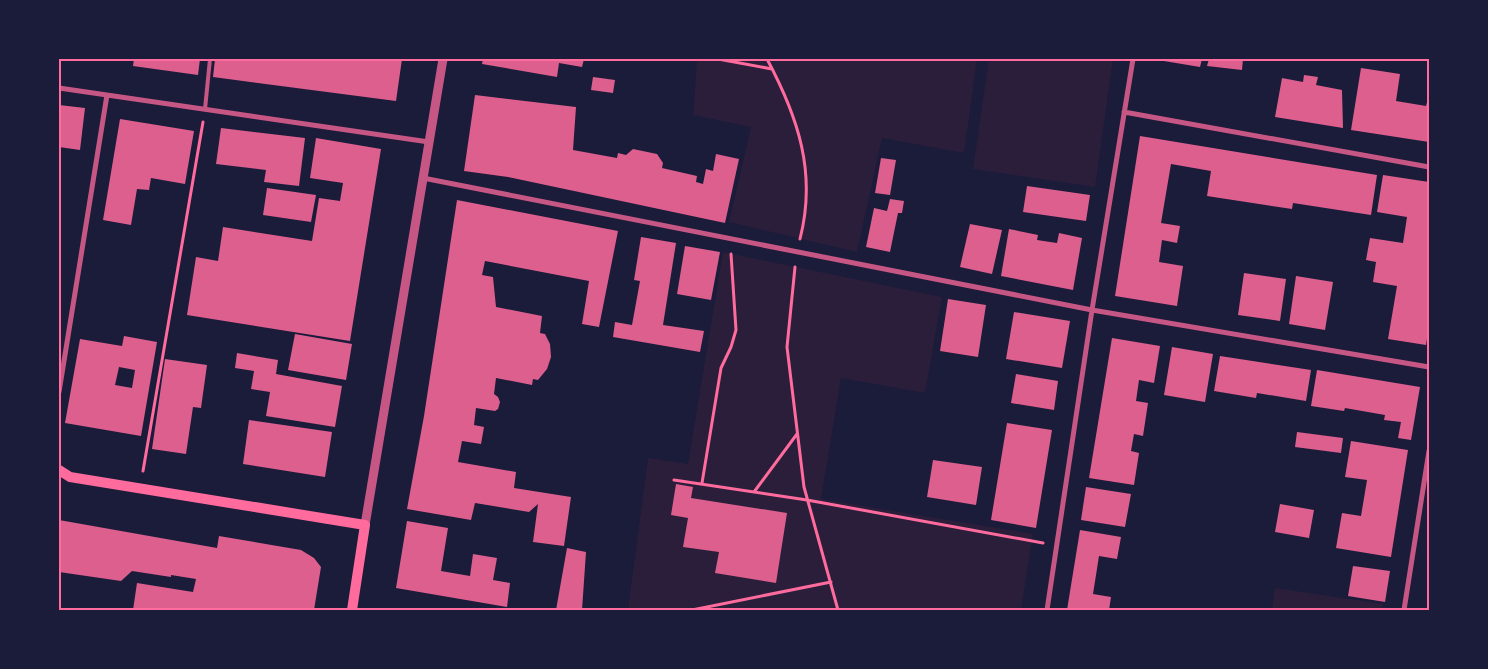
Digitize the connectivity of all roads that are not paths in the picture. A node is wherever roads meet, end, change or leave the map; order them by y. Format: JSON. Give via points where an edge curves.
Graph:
{"nodes":[{"id":1,"x":210,"y":59,"type":"edge"},
{"id":2,"x":443,"y":59,"type":"edge"},
{"id":3,"x":1133,"y":59,"type":"edge"},
{"id":4,"x":59,"y":88,"type":"edge"},
{"id":5,"x":107,"y":95,"type":"junction"},
{"id":6,"x":205,"y":109,"type":"junction"},
{"id":7,"x":1124,"y":112,"type":"junction"},
{"id":8,"x":429,"y":142,"type":"junction"},
{"id":9,"x":1429,"y":167,"type":"edge"},
{"id":10,"x":423,"y":178,"type":"junction"},
{"id":11,"x":1092,"y":310,"type":"junction"},
{"id":12,"x":1429,"y":367,"type":"edge"},
{"id":13,"x":59,"y":392,"type":"edge"},
{"id":14,"x":1429,"y":451,"type":"edge"},
{"id":15,"x":59,"y":470,"type":"edge"},
{"id":16,"x":70,"y":477,"type":"junction"},
{"id":17,"x":59,"y":480,"type":"edge"},
{"id":18,"x":365,"y":525,"type":"junction"},
{"id":19,"x":352,"y":610,"type":"edge"},
{"id":20,"x":1047,"y":610,"type":"edge"},
{"id":21,"x":1404,"y":610,"type":"edge"}],
"edges":[{"from":1,"to":6,"type":"lane"},
{"from":2,"to":8,"type":"street"},
{"from":3,"to":7,"type":"street"},
{"from":4,"to":5,"type":"street"},
{"from":5,"to":6,"type":"street"},
{"from":5,"to":13,"type":"street"},
{"from":6,"to":8,"type":"street"},
{"from":7,"to":9,"type":"street"},
{"from":7,"to":11,"type":"street"},
{"from":8,"to":10,"type":"street"},
{"from":10,"to":11,"type":"street"},
{"from":10,"to":18,"type":"street"},
{"from":11,"to":12,"type":"street"},
{"from":11,"to":20,"type":"street"},
{"from":14,"to":21,"type":"street"},
{"from":15,"to":16,"type":"main road"},
{"from":16,"to":17,"type":"main road"},
{"from":16,"to":18,"type":"main road"},
{"from":18,"to":19,"type":"main road"}]}
